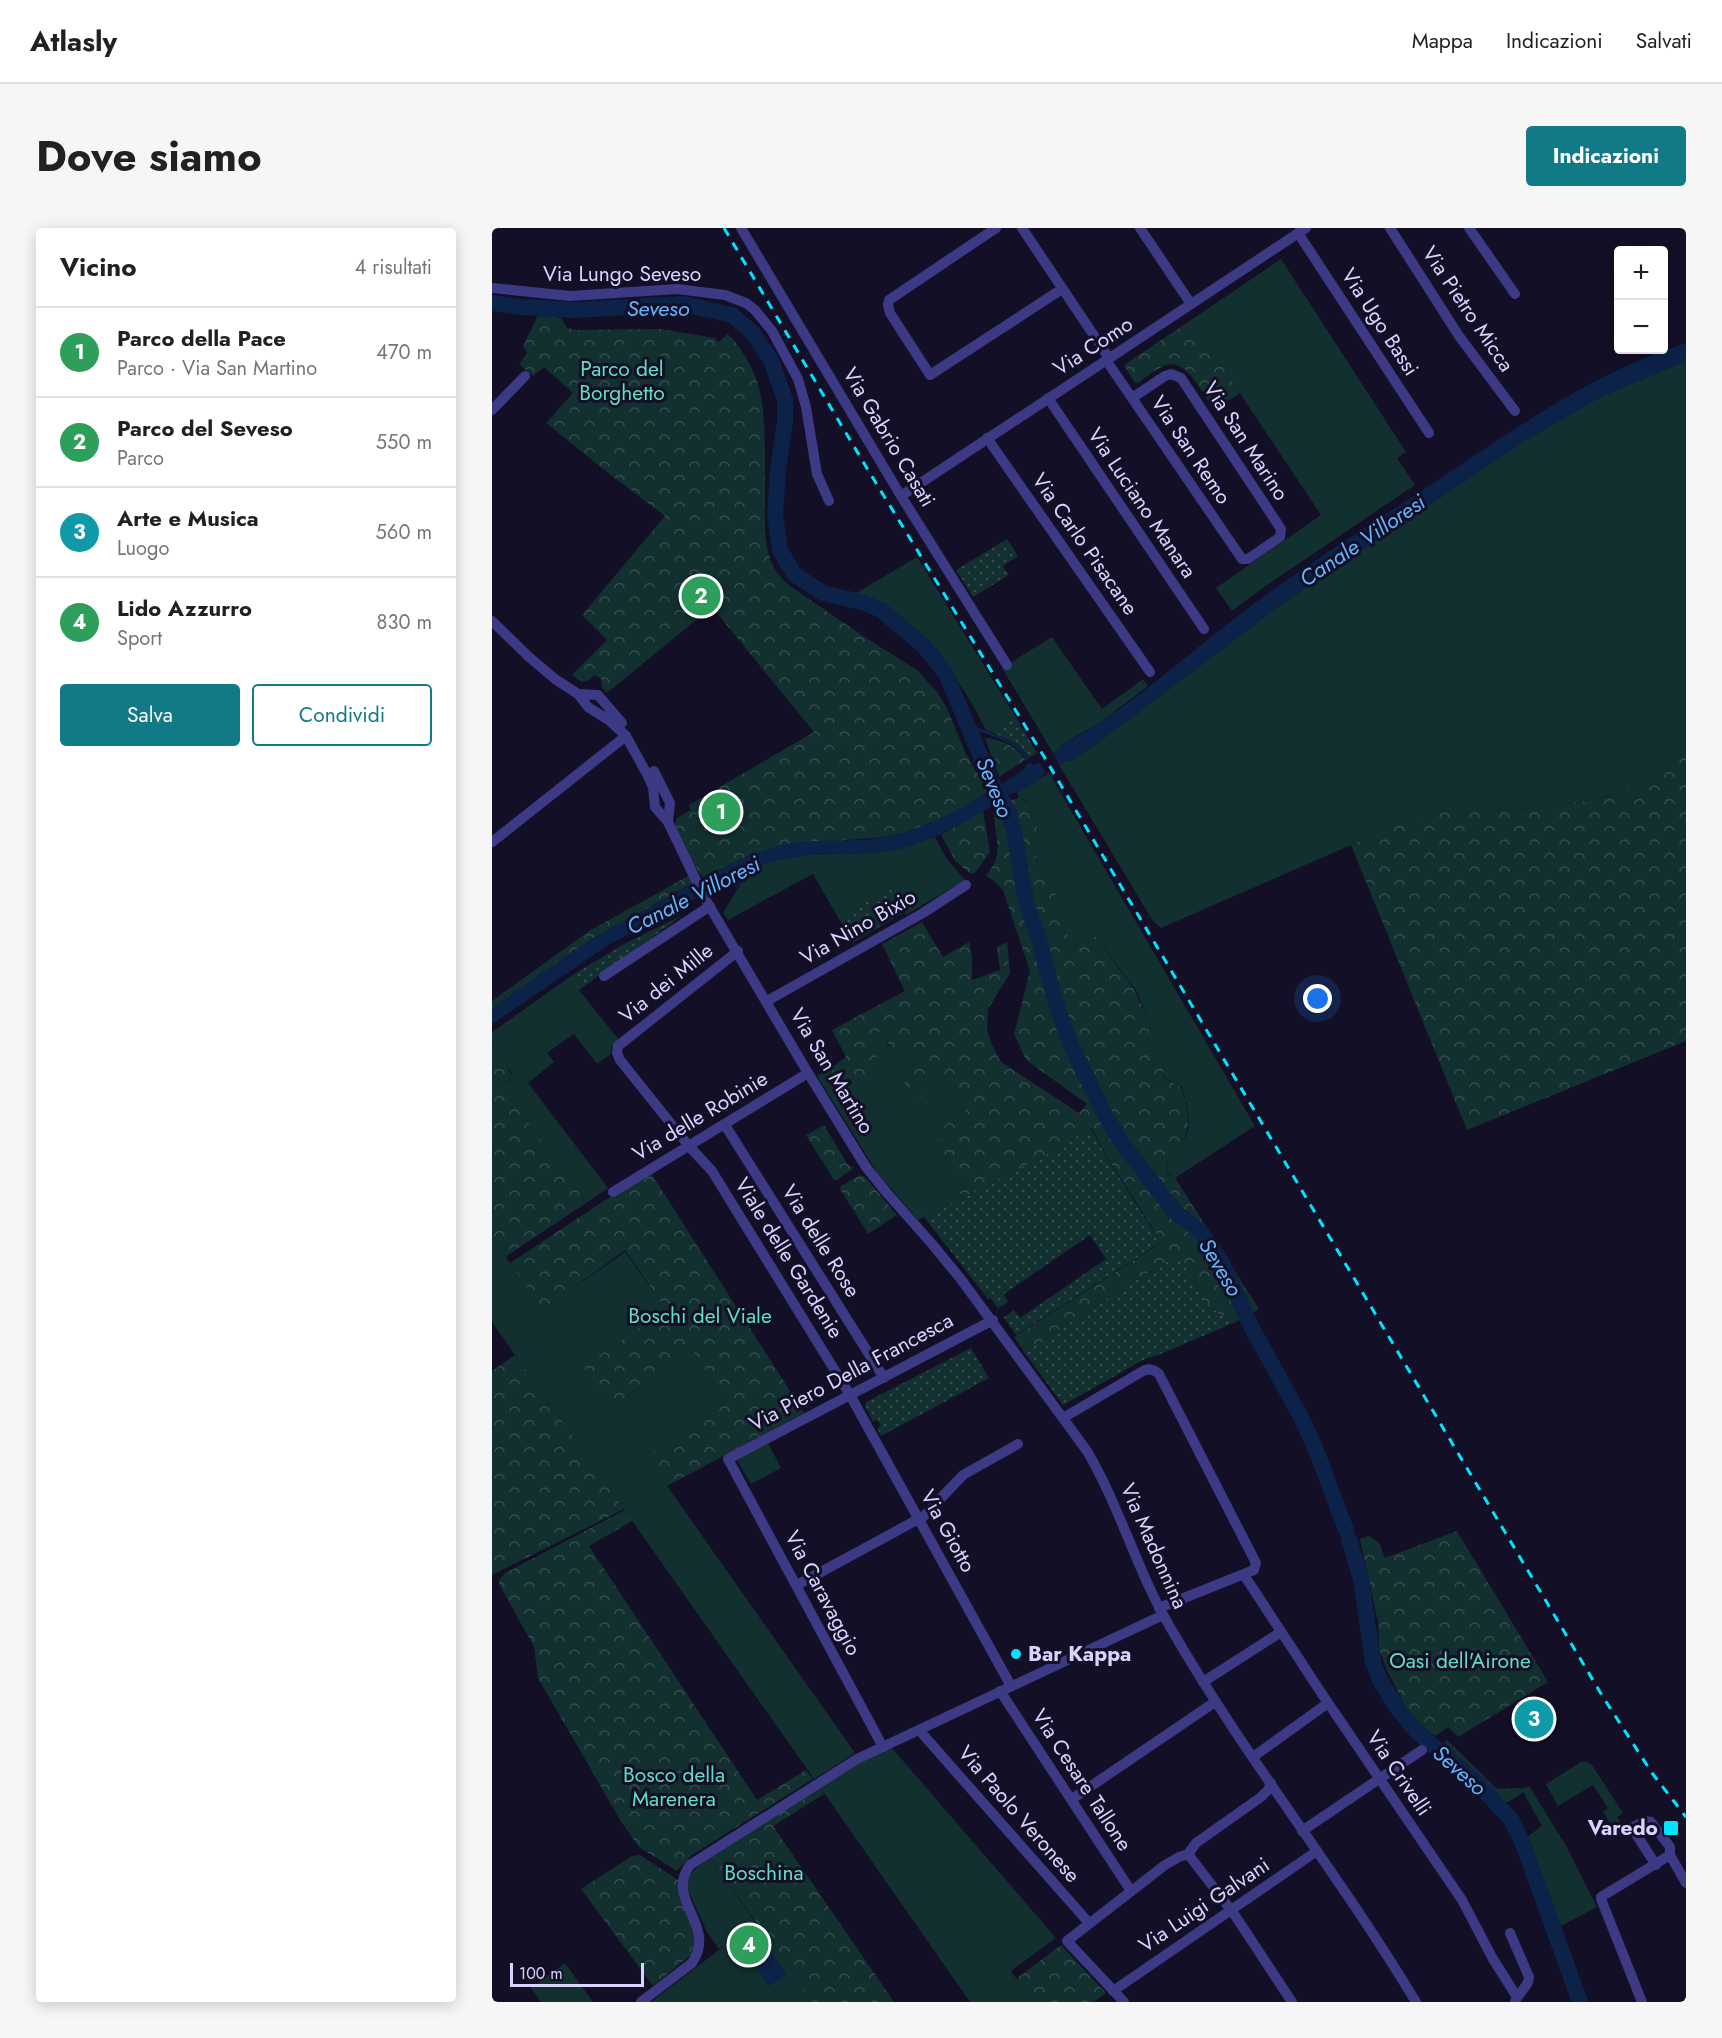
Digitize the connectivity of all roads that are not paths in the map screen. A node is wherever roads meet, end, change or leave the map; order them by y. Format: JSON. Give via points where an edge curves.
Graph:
{"nodes":[{"id":1,"x":741,"y":228,"type":"edge"},
{"id":2,"x":996,"y":228,"type":"edge"},
{"id":3,"x":1022,"y":228,"type":"edge"},
{"id":4,"x":1390,"y":228,"type":"edge"},
{"id":5,"x":1469,"y":228,"type":"edge"},
{"id":6,"x":1144,"y":230,"type":"edge"},
{"id":7,"x":1302,"y":231,"type":"edge"},
{"id":8,"x":492,"y":288,"type":"edge"},
{"id":9,"x":1062,"y":289,"type":"junction"},
{"id":10,"x":1515,"y":294,"type":"dead end"},
{"id":11,"x":1191,"y":304,"type":"junction"},
{"id":12,"x":1108,"y":359,"type":"junction"},
{"id":13,"x":525,"y":376,"type":"dead end"},
{"id":14,"x":1048,"y":398,"type":"junction"},
{"id":15,"x":1132,"y":398,"type":"junction"},
{"id":16,"x":492,"y":410,"type":"edge"},
{"id":17,"x":1515,"y":411,"type":"dead end"},
{"id":18,"x":1429,"y":433,"type":"dead end"},
{"id":19,"x":987,"y":438,"type":"junction"},
{"id":20,"x":901,"y":496,"type":"junction"},
{"id":21,"x":829,"y":501,"type":"dead end"},
{"id":22,"x":1244,"y":560,"type":"joint"},
{"id":23,"x":492,"y":621,"type":"edge"},
{"id":24,"x":1204,"y":629,"type":"dead end"},
{"id":25,"x":1006,"y":665,"type":"dead end"},
{"id":26,"x":1150,"y":672,"type":"dead end"},
{"id":27,"x":578,"y":694,"type":"junction"},
{"id":28,"x":626,"y":736,"type":"junction"},
{"id":29,"x":668,"y":822,"type":"junction"},
{"id":30,"x":492,"y":842,"type":"edge"},
{"id":31,"x":966,"y":885,"type":"dead end"},
{"id":32,"x":707,"y":901,"type":"junction"},
{"id":33,"x":738,"y":951,"type":"junction"},
{"id":34,"x":604,"y":976,"type":"dead end"},
{"id":35,"x":767,"y":1000,"type":"junction"},
{"id":36,"x":618,"y":1046,"type":"joint"},
{"id":37,"x":808,"y":1073,"type":"junction"},
{"id":38,"x":725,"y":1125,"type":"junction"},
{"id":39,"x":688,"y":1145,"type":"junction"},
{"id":40,"x":613,"y":1192,"type":"dead end"},
{"id":41,"x":993,"y":1320,"type":"junction"},
{"id":42,"x":884,"y":1378,"type":"junction"},
{"id":43,"x":850,"y":1395,"type":"junction"},
{"id":44,"x":1063,"y":1418,"type":"junction"},
{"id":45,"x":1018,"y":1444,"type":"dead end"},
{"id":46,"x":728,"y":1459,"type":"joint"},
{"id":47,"x":919,"y":1519,"type":"junction"},
{"id":48,"x":1244,"y":1575,"type":"junction"},
{"id":49,"x":797,"y":1585,"type":"junction"},
{"id":50,"x":1161,"y":1611,"type":"junction"},
{"id":51,"x":1281,"y":1632,"type":"junction"},
{"id":52,"x":1203,"y":1682,"type":"junction"},
{"id":53,"x":1011,"y":1686,"type":"junction"},
{"id":54,"x":1000,"y":1691,"type":"junction"},
{"id":55,"x":1215,"y":1702,"type":"junction"},
{"id":56,"x":1328,"y":1703,"type":"junction"},
{"id":57,"x":920,"y":1730,"type":"junction"},
{"id":58,"x":883,"y":1747,"type":"junction"},
{"id":59,"x":1422,"y":1750,"type":"dead end"},
{"id":60,"x":1253,"y":1757,"type":"junction"},
{"id":61,"x":1378,"y":1778,"type":"junction"},
{"id":62,"x":1272,"y":1789,"type":"junction"},
{"id":63,"x":1072,"y":1799,"type":"junction"},
{"id":64,"x":1302,"y":1831,"type":"junction"},
{"id":65,"x":1317,"y":1851,"type":"junction"},
{"id":66,"x":1188,"y":1854,"type":"junction"},
{"id":67,"x":1670,"y":1855,"type":"junction"},
{"id":68,"x":1656,"y":1865,"type":"junction"},
{"id":69,"x":1686,"y":1883,"type":"edge"},
{"id":70,"x":1131,"y":1891,"type":"junction"},
{"id":71,"x":1231,"y":1911,"type":"junction"},
{"id":72,"x":1089,"y":1923,"type":"junction"},
{"id":73,"x":1510,"y":1933,"type":"dead end"},
{"id":74,"x":1113,"y":1991,"type":"junction"},
{"id":75,"x":1516,"y":2001,"type":"edge"},
{"id":76,"x":641,"y":2002,"type":"edge"},
{"id":77,"x":1124,"y":2002,"type":"edge"},
{"id":78,"x":1293,"y":2002,"type":"edge"},
{"id":79,"x":1416,"y":2002,"type":"edge"},
{"id":80,"x":1641,"y":2002,"type":"edge"}],
"edges":[{"from":1,"to":20,"type":"street","name":"Via Gabrio Casati"},
{"from":2,"to":9,"type":"street","via":[[888,303],[930,375]]},
{"from":3,"to":9,"type":"street","name":"Via San Remo"},
{"from":4,"to":17,"type":"street","name":"Via Pietro Micca","via":[[1459,336]]},
{"from":5,"to":10,"type":"street"},
{"from":6,"to":11,"type":"street"},
{"from":7,"to":11,"type":"street","name":"Via Como"},
{"from":7,"to":18,"type":"street","name":"Via Ugo Bassi"},
{"from":8,"to":21,"type":"street","name":"Via Lungo Seveso","via":[[570,296],[677,289],[725,295],[746,303],[772,331],[798,378],[817,474]]},
{"from":9,"to":12,"type":"street","name":"Via San Remo"},
{"from":11,"to":12,"type":"street","name":"Via Como"},
{"from":12,"to":14,"type":"street","name":"Via Como"},
{"from":12,"to":15,"type":"street","name":"Via San Remo"},
{"from":13,"to":16,"type":"street"},
{"from":14,"to":19,"type":"street","name":"Via Como"},
{"from":14,"to":24,"type":"street","name":"Via Luciano Manara"},
{"from":15,"to":22,"type":"street","name":"Via San Remo"},
{"from":15,"to":22,"type":"street","name":"Via San Marino","via":[[1171,374],[1185,383],[1281,529],[1280,537]]},
{"from":19,"to":20,"type":"street","name":"Via Como"},
{"from":19,"to":26,"type":"street","name":"Via Carlo Pisacane"},
{"from":20,"to":25,"type":"street","name":"Via Gabrio Casati"},
{"from":23,"to":27,"type":"street","name":"Via San Martino","via":[[529,657]]},
{"from":27,"to":28,"type":"street","name":"Via San Martino","via":[[588,707]]},
{"from":27,"to":29,"type":"street","name":"Via San Martino","via":[[598,695],[633,736],[670,803]]},
{"from":28,"to":29,"type":"street","name":"Via San Martino","via":[[647,774],[655,807]]},
{"from":28,"to":30,"type":"street"},
{"from":29,"to":32,"type":"street","name":"Via San Martino"},
{"from":31,"to":35,"type":"street","name":"Via Nino Bixio"},
{"from":32,"to":33,"type":"street","name":"Via San Martino"},
{"from":32,"to":34,"type":"street"},
{"from":33,"to":35,"type":"street","name":"Via San Martino"},
{"from":33,"to":36,"type":"street","name":"Via dei Mille"},
{"from":35,"to":37,"type":"street","name":"Via San Martino"},
{"from":36,"to":39,"type":"street","name":"Viale delle Gardenie","via":[[620,1060]]},
{"from":37,"to":38,"type":"street","name":"Via delle Robinie"},
{"from":37,"to":41,"type":"street","name":"Via San Martino","via":[[876,1180]]},
{"from":38,"to":39,"type":"street","name":"Via delle Robinie"},
{"from":38,"to":42,"type":"street","name":"Via delle Rose"},
{"from":39,"to":40,"type":"street","name":"Via delle Robinie"},
{"from":39,"to":43,"type":"street","name":"Viale delle Gardenie","via":[[712,1171]]},
{"from":41,"to":42,"type":"street","name":"Via Piero Della Francesca"},
{"from":41,"to":44,"type":"street","name":"Via Madonnina"},
{"from":42,"to":43,"type":"street","name":"Via Piero Della Francesca"},
{"from":43,"to":46,"type":"street","name":"Via Piero Della Francesca"},
{"from":43,"to":47,"type":"street","name":"Via Giotto"},
{"from":44,"to":48,"type":"street","via":[[1143,1371],[1151,1369],[1159,1374],[1256,1563],[1256,1568]]},
{"from":44,"to":50,"type":"street","name":"Via Madonnina","via":[[1102,1476]]},
{"from":45,"to":47,"type":"street","via":[[963,1474]]},
{"from":46,"to":49,"type":"street","name":"Via Caravaggio"},
{"from":47,"to":49,"type":"street"},
{"from":47,"to":53,"type":"street","name":"Via Giotto"},
{"from":48,"to":50,"type":"street"},
{"from":48,"to":51,"type":"street","name":"Via Crivelli"},
{"from":49,"to":58,"type":"street","name":"Via Caravaggio"},
{"from":50,"to":52,"type":"street","name":"Via Madonnina"},
{"from":50,"to":53,"type":"street"},
{"from":51,"to":52,"type":"street"},
{"from":51,"to":56,"type":"street","name":"Via Crivelli"},
{"from":52,"to":55,"type":"street","name":"Via Madonnina"},
{"from":53,"to":54,"type":"street"},
{"from":54,"to":57,"type":"street"},
{"from":54,"to":63,"type":"street","name":"Via Cesare Tallone"},
{"from":55,"to":60,"type":"street","name":"Via Madonnina"},
{"from":55,"to":63,"type":"street"},
{"from":56,"to":60,"type":"street"},
{"from":56,"to":61,"type":"street","name":"Via Crivelli"},
{"from":57,"to":58,"type":"street"},
{"from":57,"to":72,"type":"street","name":"Via Paolo Veronese"},
{"from":58,"to":76,"type":"street","via":[[857,1759],[690,1865],[682,1885],[700,1935],[696,1956]]},
{"from":59,"to":61,"type":"street"},
{"from":60,"to":62,"type":"street","name":"Via Madonnina"},
{"from":61,"to":64,"type":"street"},
{"from":61,"to":75,"type":"street","name":"Via Crivelli","via":[[1462,1900]]},
{"from":62,"to":64,"type":"street","name":"Via Madonnina"},
{"from":62,"to":66,"type":"street","via":[[1196,1843]]},
{"from":63,"to":70,"type":"street","name":"Via Cesare Tallone"},
{"from":64,"to":65,"type":"street","name":"Via Madonnina"},
{"from":65,"to":71,"type":"street","name":"Via Luigi Galvani"},
{"from":65,"to":79,"type":"street","name":"Via Madonnina"},
{"from":66,"to":70,"type":"street"},
{"from":66,"to":71,"type":"street"},
{"from":67,"to":68,"type":"street"},
{"from":67,"to":68,"type":"street","via":[[1670,1847],[1651,1822],[1635,1826],[1634,1831]]},
{"from":67,"to":69,"type":"street"},
{"from":68,"to":80,"type":"street","via":[[1600,1899]]},
{"from":70,"to":72,"type":"street"},
{"from":71,"to":74,"type":"street","name":"Via Luigi Galvani"},
{"from":71,"to":78,"type":"street"},
{"from":72,"to":74,"type":"street","via":[[1067,1941]]},
{"from":73,"to":75,"type":"street","via":[[1529,1977]]},
{"from":74,"to":77,"type":"street"}]}
